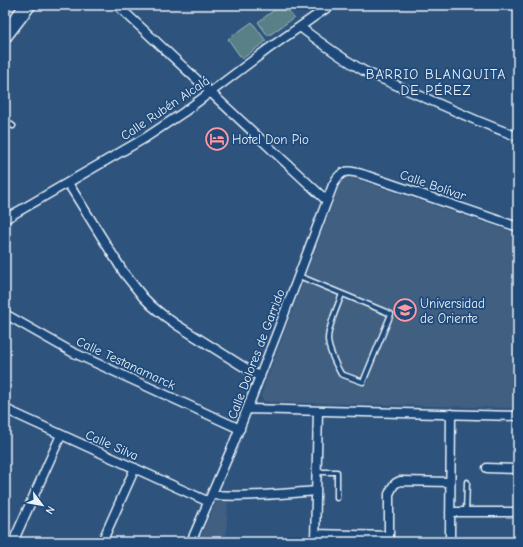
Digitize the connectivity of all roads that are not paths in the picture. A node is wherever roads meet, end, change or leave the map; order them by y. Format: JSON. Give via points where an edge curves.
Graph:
{"nodes":[{"id":1,"x":28,"y":5,"type":"edge"},
{"id":2,"x":117,"y":5,"type":"edge"},
{"id":3,"x":331,"y":5,"type":"edge"},
{"id":4,"x":300,"y":27,"type":"junction"},
{"id":5,"x":5,"y":35,"type":"edge"},
{"id":6,"x":210,"y":92,"type":"junction"},
{"id":7,"x":5,"y":120,"type":"edge"},
{"id":8,"x":13,"y":126,"type":"dead end"},
{"id":9,"x":518,"y":137,"type":"edge"},
{"id":10,"x":340,"y":174,"type":"joint"},
{"id":11,"x":68,"y":183,"type":"junction"},
{"id":12,"x":327,"y":201,"type":"junction"},
{"id":13,"x":5,"y":219,"type":"edge"},
{"id":14,"x":518,"y":227,"type":"edge"},
{"id":15,"x":299,"y":276,"type":"junction"},
{"id":16,"x":342,"y":294,"type":"junction"},
{"id":17,"x":5,"y":314,"type":"edge"},
{"id":18,"x":260,"y":377,"type":"junction"},
{"id":19,"x":5,"y":409,"type":"edge"},
{"id":20,"x":248,"y":409,"type":"junction"},
{"id":21,"x":318,"y":411,"type":"junction"},
{"id":22,"x":451,"y":414,"type":"junction"},
{"id":23,"x":518,"y":416,"type":"edge"},
{"id":24,"x":240,"y":429,"type":"junction"},
{"id":25,"x":61,"y":435,"type":"junction"},
{"id":26,"x":135,"y":468,"type":"junction"},
{"id":27,"x":487,"y":468,"type":"dead end"},
{"id":28,"x":518,"y":469,"type":"edge"},
{"id":29,"x":317,"y":472,"type":"junction"},
{"id":30,"x":450,"y":482,"type":"junction"},
{"id":31,"x":467,"y":482,"type":"dead end"},
{"id":32,"x":316,"y":491,"type":"junction"},
{"id":33,"x":211,"y":498,"type":"junction"},
{"id":34,"x":337,"y":498,"type":"dead end"},
{"id":35,"x":450,"y":512,"type":"junction"},
{"id":36,"x":466,"y":512,"type":"junction"},
{"id":37,"x":518,"y":512,"type":"edge"},
{"id":38,"x":315,"y":538,"type":"edge"},
{"id":39,"x":389,"y":539,"type":"edge"},
{"id":40,"x":13,"y":542,"type":"edge"},
{"id":41,"x":102,"y":542,"type":"edge"},
{"id":42,"x":191,"y":542,"type":"edge"},
{"id":43,"x":451,"y":542,"type":"edge"}],
"edges":[{"from":1,"to":5,"type":"highway"},
{"from":2,"to":6,"type":"street"},
{"from":3,"to":4,"type":"street","name":"Calle Rubén Alcalá"},
{"from":4,"to":6,"type":"street","name":"Calle Rubén Alcalá"},
{"from":4,"to":9,"type":"street","via":[[366,72]]},
{"from":6,"to":11,"type":"street","name":"Calle Rubén Alcalá","via":[[145,138]]},
{"from":6,"to":12,"type":"street"},
{"from":7,"to":8,"type":"lane"},
{"from":10,"to":12,"type":"street","name":"Calle Dolores de Garrido"},
{"from":10,"to":14,"type":"street","name":"Calle Bolívar","via":[[350,171],[368,176]]},
{"from":11,"to":13,"type":"street","name":"Calle Rubén Alcalá"},
{"from":11,"to":18,"type":"street","via":[[124,273],[147,302],[177,325]]},
{"from":12,"to":15,"type":"street","name":"Calle Dolores de Garrido"},
{"from":15,"to":16,"type":"lane"},
{"from":15,"to":18,"type":"street","name":"Calle Dolores de Garrido"},
{"from":16,"to":16,"type":"lane","via":[[328,342],[342,374],[363,382],[391,314]]},
{"from":17,"to":24,"type":"street","name":"Calle Testanamarck","via":[[72,352]]},
{"from":18,"to":20,"type":"street","name":"Calle Dolores de Garrido"},
{"from":19,"to":25,"type":"street","name":"Calle Silva"},
{"from":20,"to":21,"type":"street"},
{"from":20,"to":24,"type":"street","name":"Calle Dolores de Garrido"},
{"from":21,"to":22,"type":"street"},
{"from":21,"to":29,"type":"street"},
{"from":22,"to":23,"type":"street"},
{"from":22,"to":30,"type":"street"},
{"from":24,"to":33,"type":"street","name":"Calle Dolores de Garrido"},
{"from":25,"to":26,"type":"street","name":"Calle Silva"},
{"from":25,"to":40,"type":"street"},
{"from":26,"to":33,"type":"street","name":"Calle Silva"},
{"from":26,"to":41,"type":"street"},
{"from":27,"to":28,"type":"street"},
{"from":29,"to":32,"type":"street"},
{"from":29,"to":34,"type":"lane","via":[[337,472]]},
{"from":30,"to":35,"type":"street"},
{"from":30,"to":39,"type":"street","via":[[396,483],[389,494]]},
{"from":31,"to":36,"type":"lane"},
{"from":32,"to":33,"type":"street"},
{"from":32,"to":38,"type":"street"},
{"from":33,"to":42,"type":"street","name":"Calle Dolores de Garrido"},
{"from":35,"to":36,"type":"street"},
{"from":35,"to":43,"type":"street"},
{"from":36,"to":37,"type":"street"},
{"from":38,"to":39,"type":"street"}]}
